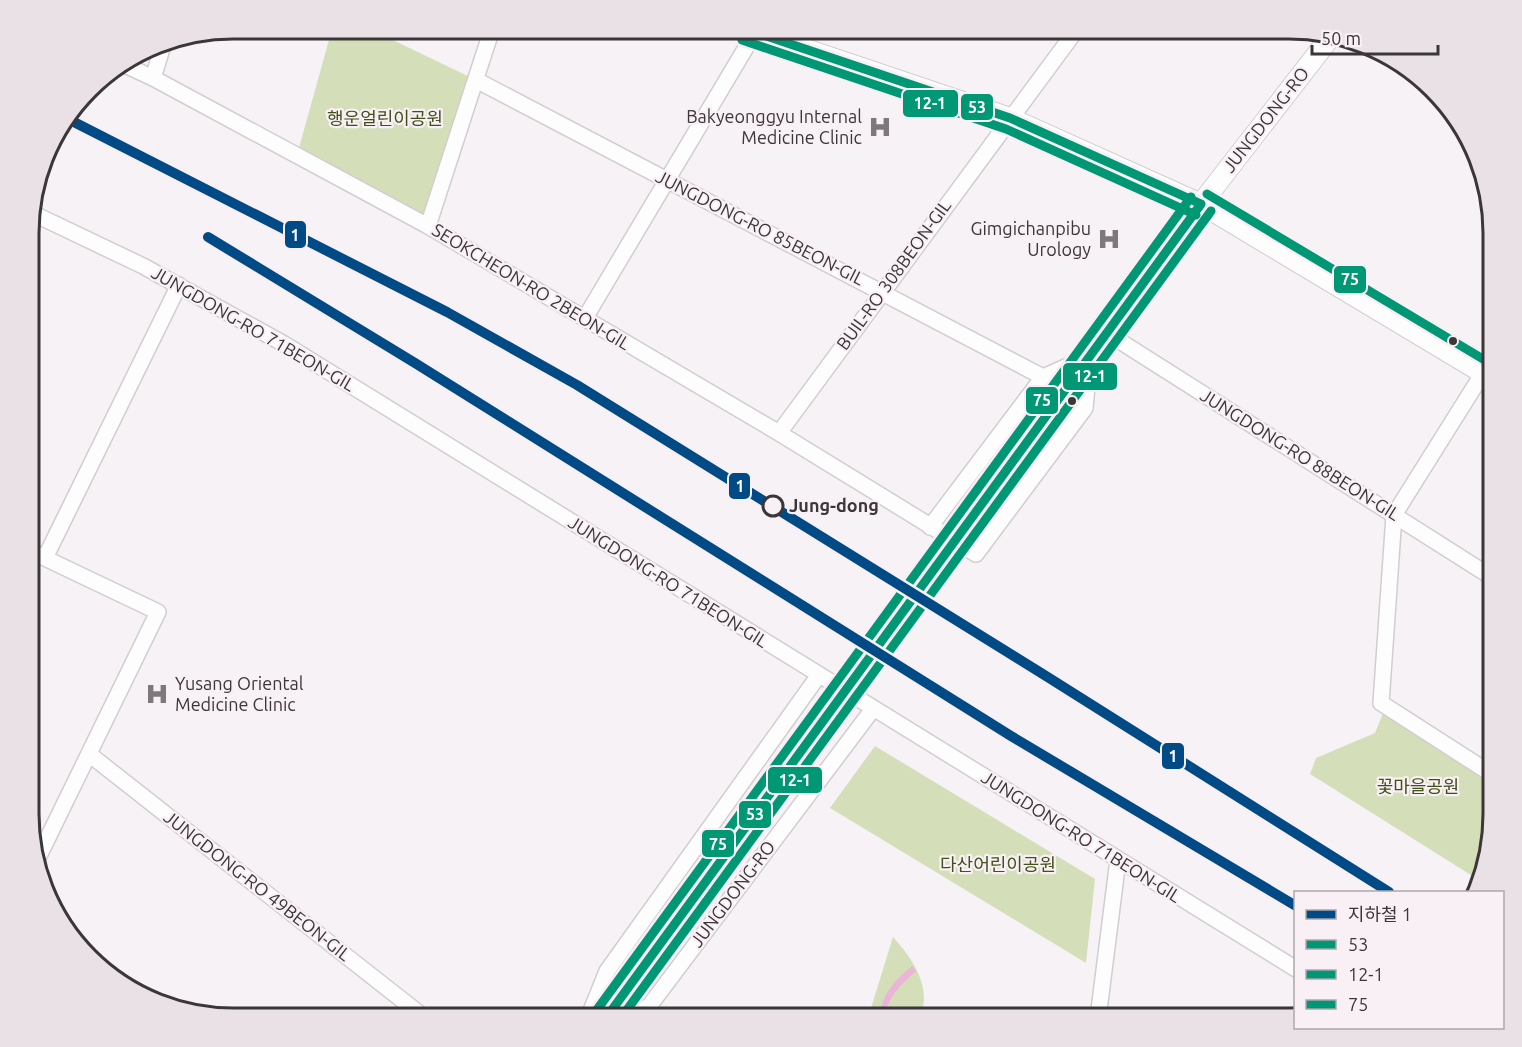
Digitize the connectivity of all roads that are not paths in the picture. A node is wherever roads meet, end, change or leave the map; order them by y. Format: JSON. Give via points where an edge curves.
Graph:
{"nodes":[{"id":1,"x":489,"y":39,"type":"edge"},
{"id":2,"x":748,"y":39,"type":"edge"},
{"id":3,"x":779,"y":39,"type":"edge"},
{"id":4,"x":1069,"y":39,"type":"edge"},
{"id":5,"x":1326,"y":43,"type":"edge"},
{"id":6,"x":161,"y":53,"type":"edge"},
{"id":7,"x":131,"y":68,"type":"edge"},
{"id":8,"x":153,"y":78,"type":"junction"},
{"id":9,"x":476,"y":80,"type":"junction"},
{"id":10,"x":1010,"y":118,"type":"junction"},
{"id":11,"x":667,"y":180,"type":"junction"},
{"id":12,"x":1201,"y":204,"type":"junction"},
{"id":13,"x":40,"y":217,"type":"edge"},
{"id":14,"x":428,"y":226,"type":"junction"},
{"id":15,"x":179,"y":285,"type":"junction"},
{"id":16,"x":882,"y":291,"type":"junction"},
{"id":17,"x":585,"y":318,"type":"junction"},
{"id":18,"x":1107,"y":333,"type":"junction"},
{"id":19,"x":1090,"y":356,"type":"junction"},
{"id":20,"x":1483,"y":373,"type":"edge"},
{"id":21,"x":1043,"y":377,"type":"junction"},
{"id":22,"x":1483,"y":383,"type":"edge"},
{"id":23,"x":779,"y":433,"type":"junction"},
{"id":24,"x":1394,"y":515,"type":"junction"},
{"id":25,"x":930,"y":527,"type":"junction"},
{"id":26,"x":39,"y":555,"type":"edge"},
{"id":27,"x":45,"y":558,"type":"junction"},
{"id":28,"x":1483,"y":572,"type":"edge"},
{"id":29,"x":819,"y":675,"type":"junction"},
{"id":30,"x":873,"y":709,"type":"junction"},
{"id":31,"x":89,"y":754,"type":"junction"},
{"id":32,"x":1483,"y":769,"type":"edge"},
{"id":33,"x":42,"y":849,"type":"edge"},
{"id":34,"x":1118,"y":860,"type":"junction"},
{"id":35,"x":1294,"y":968,"type":"edge"},
{"id":36,"x":412,"y":1008,"type":"edge"},
{"id":37,"x":592,"y":1008,"type":"edge"},
{"id":38,"x":613,"y":1008,"type":"edge"},
{"id":39,"x":646,"y":1008,"type":"edge"},
{"id":40,"x":1099,"y":1008,"type":"edge"}],
"edges":[{"from":1,"to":9,"type":"street"},
{"from":2,"to":11,"type":"street"},
{"from":3,"to":10,"type":"street"},
{"from":4,"to":10,"type":"street","name":"BUIL-RO 308BEON-GIL"},
{"from":5,"to":12,"type":"street","name":"JUNGDONG-RO"},
{"from":6,"to":8,"type":"street"},
{"from":7,"to":8,"type":"street","name":"SEOKCHEON-RO 2BEON-GIL"},
{"from":8,"to":14,"type":"street","name":"SEOKCHEON-RO 2BEON-GIL"},
{"from":9,"to":11,"type":"street","name":"JUNGDONG-RO 85BEON-GIL"},
{"from":9,"to":14,"type":"street"},
{"from":10,"to":12,"type":"street"},
{"from":10,"to":16,"type":"street","name":"BUIL-RO 308BEON-GIL"},
{"from":11,"to":16,"type":"street","name":"JUNGDONG-RO 85BEON-GIL"},
{"from":11,"to":17,"type":"street"},
{"from":12,"to":18,"type":"street","name":"JUNGDONG-RO"},
{"from":12,"to":20,"type":"street"},
{"from":13,"to":15,"type":"street","name":"JUNGDONG-RO 71BEON-GIL"},
{"from":14,"to":17,"type":"street","name":"SEOKCHEON-RO 2BEON-GIL"},
{"from":15,"to":27,"type":"street"},
{"from":15,"to":29,"type":"street","name":"JUNGDONG-RO 71BEON-GIL","via":[[285,344]]},
{"from":16,"to":21,"type":"street","name":"JUNGDONG-RO 85BEON-GIL"},
{"from":16,"to":23,"type":"street","name":"BUIL-RO 308BEON-GIL"},
{"from":17,"to":23,"type":"street","name":"SEOKCHEON-RO 2BEON-GIL"},
{"from":18,"to":19,"type":"street","name":"JUNGDONG-RO"},
{"from":18,"to":24,"type":"street","name":"JUNGDONG-RO 88BEON-GIL"},
{"from":19,"to":21,"type":"street"},
{"from":19,"to":25,"type":"street","name":"SEOKCHEON-RO 2BEON-GIL","via":[[1085,408],[976,554]]},
{"from":19,"to":38,"type":"street","name":"JUNGDONG-RO","bridge":true},
{"from":21,"to":25,"type":"street"},
{"from":22,"to":24,"type":"street"},
{"from":23,"to":25,"type":"street","name":"SEOKCHEON-RO 2BEON-GIL"},
{"from":24,"to":28,"type":"street","name":"JUNGDONG-RO 88BEON-GIL"},
{"from":24,"to":32,"type":"street","via":[[1382,704]]},
{"from":26,"to":27,"type":"street"},
{"from":27,"to":31,"type":"street","via":[[158,612]]},
{"from":29,"to":30,"type":"street","name":"JUNGDONG-RO 71BEON-GIL"},
{"from":29,"to":37,"type":"street","via":[[607,971]]},
{"from":30,"to":34,"type":"street","name":"JUNGDONG-RO 71BEON-GIL"},
{"from":30,"to":39,"type":"street","name":"JUNGDONG-RO"},
{"from":31,"to":33,"type":"street"},
{"from":31,"to":36,"type":"street","name":"JUNGDONG-RO 49BEON-GIL"},
{"from":34,"to":35,"type":"street","name":"JUNGDONG-RO 71BEON-GIL"},
{"from":34,"to":40,"type":"street"}]}
